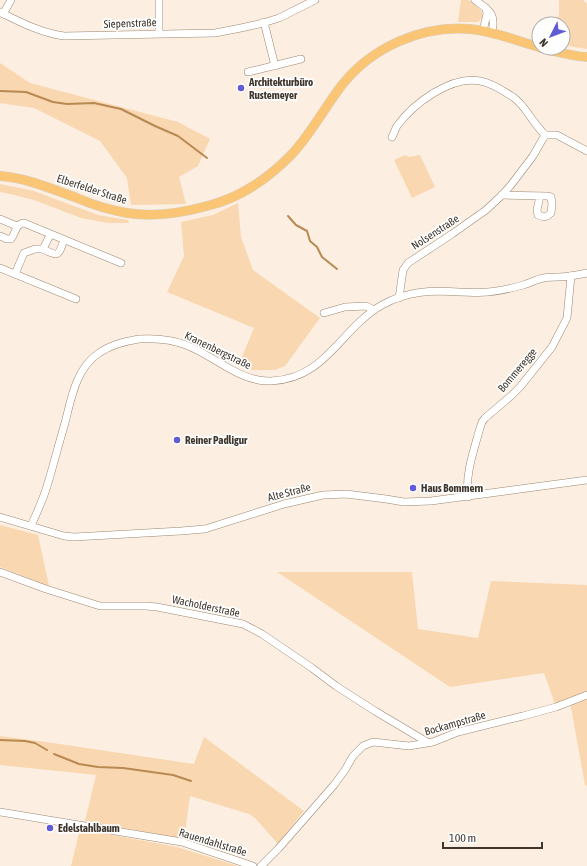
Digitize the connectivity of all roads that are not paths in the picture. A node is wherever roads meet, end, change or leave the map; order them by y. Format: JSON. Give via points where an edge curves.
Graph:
{"nodes":[{"id":1,"x":11,"y":0,"type":"edge"},
{"id":2,"x":159,"y":0,"type":"edge"},
{"id":3,"x":315,"y":0,"type":"edge"},
{"id":4,"x":475,"y":0,"type":"edge"},
{"id":5,"x":2,"y":13,"type":"edge"},
{"id":6,"x":264,"y":22,"type":"junction"},
{"id":7,"x":488,"y":32,"type":"junction"},
{"id":8,"x":160,"y":33,"type":"junction"},
{"id":9,"x":531,"y":45,"type":"edge"},
{"id":10,"x":571,"y":55,"type":"edge"},
{"id":11,"x":587,"y":57,"type":"edge"},
{"id":12,"x":301,"y":60,"type":"dead end"},
{"id":13,"x":275,"y":66,"type":"junction"},
{"id":14,"x":248,"y":72,"type":"dead end"},
{"id":15,"x":545,"y":135,"type":"junction"},
{"id":16,"x":392,"y":137,"type":"dead end"},
{"id":17,"x":587,"y":151,"type":"edge"},
{"id":18,"x":0,"y":176,"type":"edge"},
{"id":19,"x":502,"y":195,"type":"junction"},
{"id":20,"x":540,"y":196,"type":"dead end"},
{"id":21,"x":0,"y":219,"type":"edge"},
{"id":22,"x":17,"y":226,"type":"junction"},
{"id":23,"x":50,"y":235,"type":"junction"},
{"id":24,"x":0,"y":236,"type":"edge"},
{"id":25,"x":64,"y":240,"type":"junction"},
{"id":26,"x":43,"y":249,"type":"junction"},
{"id":27,"x":121,"y":263,"type":"dead end"},
{"id":28,"x":0,"y":268,"type":"edge"},
{"id":29,"x":587,"y":273,"type":"edge"},
{"id":30,"x":15,"y":274,"type":"junction"},
{"id":31,"x":571,"y":276,"type":"junction"},
{"id":32,"x":399,"y":298,"type":"junction"},
{"id":33,"x":76,"y":299,"type":"dead end"},
{"id":34,"x":374,"y":310,"type":"junction"},
{"id":35,"x":324,"y":313,"type":"dead end"},
{"id":36,"x":587,"y":480,"type":"edge"},
{"id":37,"x":468,"y":497,"type":"junction"},
{"id":38,"x":0,"y":518,"type":"edge"},
{"id":39,"x":31,"y":526,"type":"junction"},
{"id":40,"x":0,"y":572,"type":"edge"},
{"id":41,"x":587,"y":695,"type":"edge"},
{"id":42,"x":427,"y":742,"type":"junction"},
{"id":43,"x":0,"y":812,"type":"edge"},
{"id":44,"x":253,"y":866,"type":"edge"},
{"id":45,"x":260,"y":866,"type":"edge"}],
"edges":[{"from":1,"to":5,"type":"street"},
{"from":2,"to":8,"type":"street"},
{"from":3,"to":6,"type":"street","name":"Siepenstraße","via":[[279,18]]},
{"from":4,"to":7,"type":"street","via":[[492,14],[494,21]]},
{"from":5,"to":8,"type":"street","name":"Siepenstraße","via":[[39,30],[64,36]]},
{"from":6,"to":8,"type":"street","name":"Siepenstraße","via":[[206,34]]},
{"from":6,"to":13,"type":"street"},
{"from":7,"to":9,"type":"main road","name":"Elberfelder Straße"},
{"from":7,"to":18,"type":"main road","name":"Elberfelder Straße","via":[[457,29],[428,33],[409,38],[379,52],[348,78],[303,142],[274,171],[234,196],[209,206],[173,213],[128,213],[23,180]]},
{"from":10,"to":11,"type":"main road","name":"Elberfelder Straße"},
{"from":12,"to":13,"type":"street"},
{"from":13,"to":14,"type":"street"},
{"from":15,"to":16,"type":"street","via":[[521,103],[486,82],[473,80],[455,83],[434,92],[413,109]]},
{"from":15,"to":17,"type":"street","via":[[557,135]]},
{"from":15,"to":19,"type":"street","name":"Nolsenstraße","via":[[533,156]]},
{"from":19,"to":20,"type":"street"},
{"from":19,"to":32,"type":"street","name":"Nolsenstraße","via":[[481,214],[408,263],[403,270]]},
{"from":21,"to":22,"type":"street"},
{"from":22,"to":23,"type":"street","via":[[24,223]]},
{"from":22,"to":24,"type":"street","via":[[11,238]]},
{"from":23,"to":25,"type":"street"},
{"from":23,"to":26,"type":"street"},
{"from":25,"to":26,"type":"street","via":[[58,254]]},
{"from":25,"to":27,"type":"street"},
{"from":26,"to":30,"type":"street","via":[[24,253]]},
{"from":28,"to":30,"type":"street"},
{"from":29,"to":31,"type":"street","name":"Kranenbergstraße"},
{"from":30,"to":33,"type":"street"},
{"from":31,"to":32,"type":"street","name":"Kranenbergstraße","via":[[545,278],[488,292],[430,291]]},
{"from":31,"to":37,"type":"street","name":"Bommeregge","via":[[567,318],[552,347],[516,392],[482,422],[468,473]]},
{"from":32,"to":34,"type":"street","name":"Kranenbergstraße"},
{"from":34,"to":35,"type":"street","via":[[366,306],[345,307]]},
{"from":34,"to":39,"type":"street","name":"Kranenbergstraße","via":[[318,364],[292,378],[277,381],[255,380],[228,368],[202,352],[168,340],[129,341],[98,353],[87,365],[76,384],[49,482]]},
{"from":36,"to":37,"type":"street","name":"Alte Straße"},
{"from":37,"to":39,"type":"street","name":"Alte Straße","via":[[410,502],[346,494],[323,495],[301,499],[210,528],[181,532],[74,537]]},
{"from":38,"to":39,"type":"street","name":"Alte Straße"},
{"from":40,"to":42,"type":"street","name":"Wacholderstraße","via":[[100,606],[157,607],[243,624]]},
{"from":41,"to":42,"type":"street","name":"Bockampstraße","via":[[556,707]]},
{"from":42,"to":45,"type":"street","name":"Bockampstraße","via":[[409,746],[373,742],[363,746],[353,756],[334,785]]},
{"from":43,"to":44,"type":"street","name":"Rauendahlstraße","via":[[182,842]]}]}
